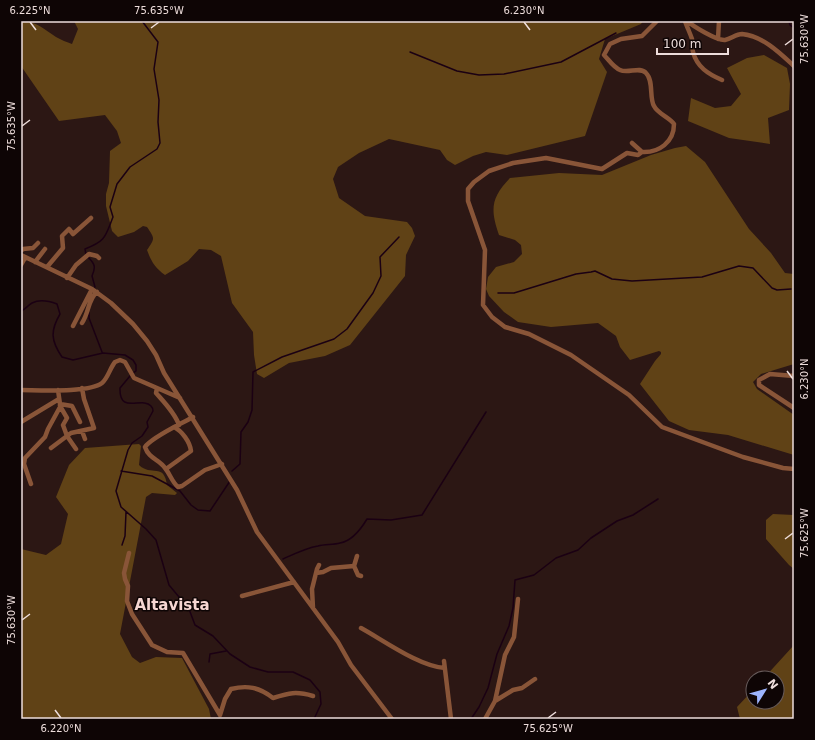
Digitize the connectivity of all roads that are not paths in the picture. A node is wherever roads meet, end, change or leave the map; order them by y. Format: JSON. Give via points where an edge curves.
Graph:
{"nodes":[{"id":1,"x":657,"y":21,"type":"edge"},
{"id":2,"x":688,"y":22,"type":"edge"},
{"id":3,"x":718,"y":22,"type":"edge"},
{"id":4,"x":718,"y":39,"type":"junction"},
{"id":5,"x":794,"y":66,"type":"edge"},
{"id":6,"x":722,"y":80,"type":"dead end"},
{"id":7,"x":632,"y":143,"type":"dead end"},
{"id":8,"x":642,"y":152,"type":"junction"},
{"id":9,"x":91,"y":218,"type":"dead end"},
{"id":10,"x":38,"y":243,"type":"dead end"},
{"id":11,"x":45,"y":249,"type":"dead end"},
{"id":12,"x":21,"y":251,"type":"edge"},
{"id":13,"x":23,"y":256,"type":"edge"},
{"id":14,"x":99,"y":258,"type":"dead end"},
{"id":15,"x":35,"y":262,"type":"junction"},
{"id":16,"x":21,"y":265,"type":"edge"},
{"id":17,"x":47,"y":267,"type":"junction"},
{"id":18,"x":67,"y":278,"type":"junction"},
{"id":19,"x":92,"y":289,"type":"junction"},
{"id":20,"x":97,"y":292,"type":"junction"},
{"id":21,"x":82,"y":323,"type":"dead end"},
{"id":22,"x":73,"y":326,"type":"dead end"},
{"id":23,"x":794,"y":376,"type":"edge"},
{"id":24,"x":82,"y":388,"type":"junction"},
{"id":25,"x":157,"y":388,"type":"junction"},
{"id":26,"x":21,"y":390,"type":"edge"},
{"id":27,"x":58,"y":390,"type":"junction"},
{"id":28,"x":59,"y":398,"type":"junction"},
{"id":29,"x":181,"y":399,"type":"junction"},
{"id":30,"x":60,"y":405,"type":"junction"},
{"id":31,"x":794,"y":408,"type":"edge"},
{"id":32,"x":193,"y":417,"type":"junction"},
{"id":33,"x":21,"y":422,"type":"edge"},
{"id":34,"x":80,"y":422,"type":"dead end"},
{"id":35,"x":177,"y":426,"type":"junction"},
{"id":36,"x":82,"y":431,"type":"junction"},
{"id":37,"x":67,"y":436,"type":"junction"},
{"id":38,"x":85,"y":439,"type":"dead end"},
{"id":39,"x":51,"y":448,"type":"dead end"},
{"id":40,"x":76,"y":449,"type":"dead end"},
{"id":41,"x":222,"y":464,"type":"junction"},
{"id":42,"x":166,"y":469,"type":"junction"},
{"id":43,"x":794,"y":469,"type":"edge"},
{"id":44,"x":31,"y":484,"type":"dead end"},
{"id":45,"x":129,"y":553,"type":"dead end"},
{"id":46,"x":357,"y":556,"type":"dead end"},
{"id":47,"x":319,"y":565,"type":"dead end"},
{"id":48,"x":354,"y":566,"type":"junction"},
{"id":49,"x":316,"y":572,"type":"junction"},
{"id":50,"x":361,"y":576,"type":"dead end"},
{"id":51,"x":294,"y":582,"type":"junction"},
{"id":52,"x":242,"y":596,"type":"dead end"},
{"id":53,"x":518,"y":599,"type":"dead end"},
{"id":54,"x":313,"y":608,"type":"junction"},
{"id":55,"x":361,"y":628,"type":"dead end"},
{"id":56,"x":444,"y":661,"type":"dead end"},
{"id":57,"x":445,"y":668,"type":"junction"},
{"id":58,"x":535,"y":679,"type":"dead end"},
{"id":59,"x":313,"y":696,"type":"dead end"},
{"id":60,"x":495,"y":701,"type":"junction"},
{"id":61,"x":392,"y":719,"type":"edge"},
{"id":62,"x":451,"y":719,"type":"edge"},
{"id":63,"x":485,"y":719,"type":"edge"}],
"edges":[{"from":1,"to":8,"type":"street","via":[[642,36],[621,38],[610,44],[604,55],[620,70],[646,72],[651,86],[652,103],[674,124],[674,132],[665,145],[648,153]]},
{"from":2,"to":4,"type":"street"},
{"from":2,"to":6,"type":"street","via":[[695,59],[702,69]]},
{"from":3,"to":4,"type":"street"},
{"from":4,"to":5,"type":"street","via":[[726,40],[738,34],[747,35],[765,42]]},
{"from":7,"to":8,"type":"street"},
{"from":8,"to":43,"type":"street","via":[[638,155],[627,153],[602,169],[546,158],[513,163],[489,171],[474,182],[468,189],[468,201],[485,250],[483,305],[492,317],[505,327],[528,334],[571,355],[629,395],[662,427],[743,457]]},
{"from":9,"to":17,"type":"street","via":[[73,234],[69,229],[62,236],[63,248]]},
{"from":10,"to":12,"type":"street","via":[[33,248]]},
{"from":11,"to":15,"type":"street"},
{"from":13,"to":15,"type":"street"},
{"from":13,"to":16,"type":"street"},
{"from":14,"to":18,"type":"street","via":[[89,254],[76,265]]},
{"from":15,"to":17,"type":"street"},
{"from":17,"to":18,"type":"street"},
{"from":18,"to":19,"type":"street"},
{"from":19,"to":20,"type":"street"},
{"from":19,"to":22,"type":"street"},
{"from":20,"to":21,"type":"street"},
{"from":20,"to":29,"type":"street","via":[[123,314],[147,341]]},
{"from":23,"to":31,"type":"street","via":[[770,374],[759,380],[759,385]]},
{"from":24,"to":25,"type":"street","via":[[100,384],[115,362],[120,360],[125,362],[134,378]]},
{"from":24,"to":27,"type":"street"},
{"from":24,"to":36,"type":"street","via":[[94,428]]},
{"from":25,"to":29,"type":"street"},
{"from":25,"to":35,"type":"street","via":[[156,393],[178,421]]},
{"from":26,"to":27,"type":"street"},
{"from":27,"to":28,"type":"street"},
{"from":28,"to":30,"type":"street"},
{"from":28,"to":33,"type":"street"},
{"from":29,"to":32,"type":"street"},
{"from":30,"to":34,"type":"street","via":[[72,406]]},
{"from":30,"to":37,"type":"street","via":[[67,418],[63,426]]},
{"from":30,"to":44,"type":"street","via":[[45,437],[25,458],[24,464]]},
{"from":32,"to":35,"type":"street"},
{"from":32,"to":41,"type":"street"},
{"from":35,"to":42,"type":"street","via":[[190,445],[191,451]]},
{"from":35,"to":42,"type":"street","via":[[145,447]]},
{"from":36,"to":37,"type":"street"},
{"from":36,"to":38,"type":"street"},
{"from":37,"to":39,"type":"street"},
{"from":37,"to":40,"type":"street"},
{"from":41,"to":42,"type":"street","via":[[205,470],[180,487]]},
{"from":41,"to":51,"type":"street","via":[[257,532]]},
{"from":45,"to":59,"type":"street","via":[[124,579],[128,586],[127,601],[132,614],[152,645],[167,652],[183,653],[220,715],[231,689],[239,687],[260,689],[273,698],[300,692]]},
{"from":46,"to":48,"type":"street"},
{"from":47,"to":49,"type":"street"},
{"from":48,"to":49,"type":"street"},
{"from":48,"to":50,"type":"street","via":[[358,576]]},
{"from":49,"to":54,"type":"street","via":[[312,590]]},
{"from":51,"to":52,"type":"street"},
{"from":51,"to":54,"type":"street"},
{"from":53,"to":60,"type":"street","via":[[514,637],[505,655]]},
{"from":54,"to":61,"type":"street","via":[[351,665]]},
{"from":55,"to":57,"type":"street","via":[[422,662],[437,668]]},
{"from":56,"to":57,"type":"street"},
{"from":57,"to":62,"type":"street"},
{"from":58,"to":60,"type":"street"},
{"from":60,"to":63,"type":"street"}]}
